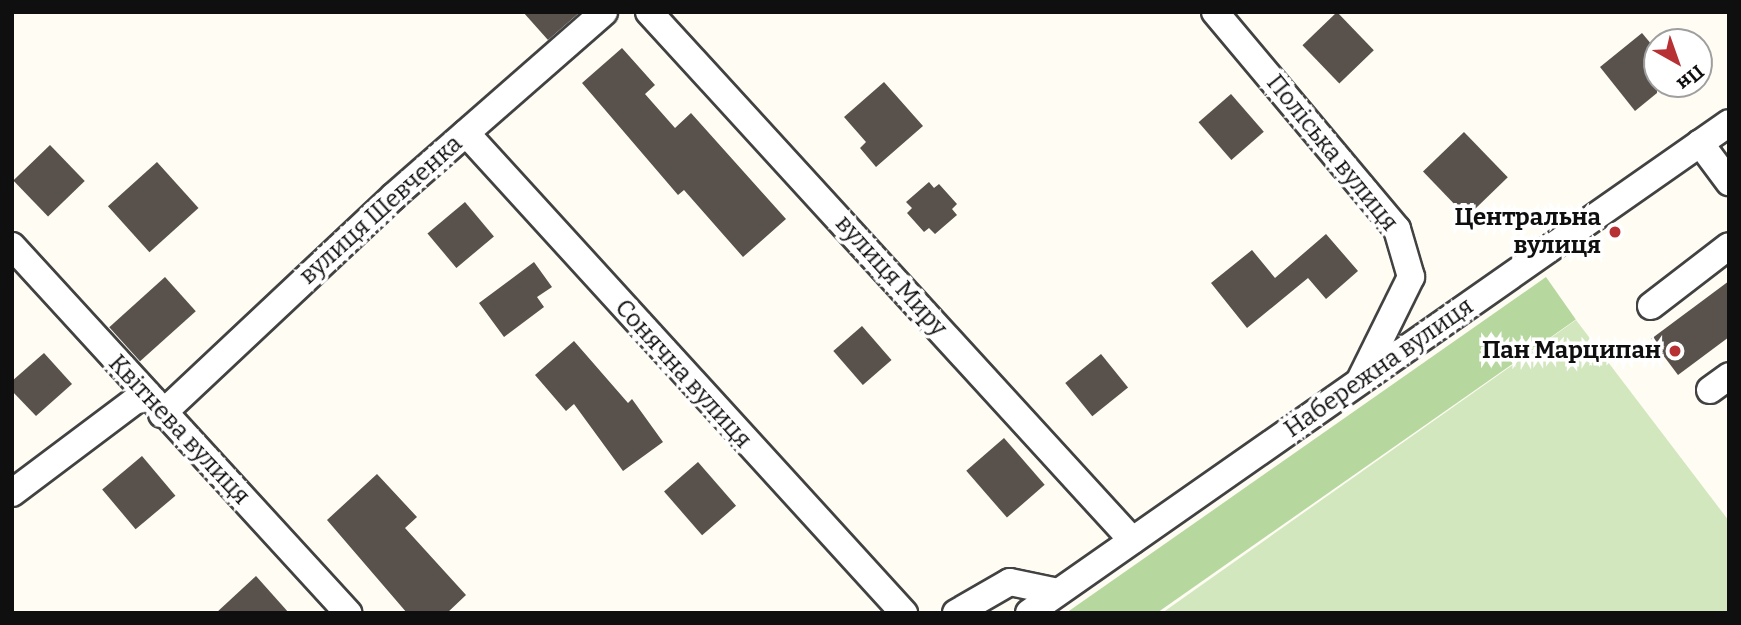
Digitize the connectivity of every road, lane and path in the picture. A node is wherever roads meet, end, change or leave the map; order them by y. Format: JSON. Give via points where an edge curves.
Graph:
{"nodes":[{"id":1,"x":604,"y":12,"type":"edge"},
{"id":2,"x":649,"y":12,"type":"edge"},
{"id":3,"x":1215,"y":12,"type":"edge"},
{"id":4,"x":1729,"y":123,"type":"edge"},
{"id":5,"x":466,"y":133,"type":"junction"},
{"id":6,"x":1700,"y":143,"type":"junction"},
{"id":7,"x":1729,"y":182,"type":"edge"},
{"id":8,"x":12,"y":246,"type":"edge"},
{"id":9,"x":1729,"y":246,"type":"edge"},
{"id":10,"x":1651,"y":306,"type":"dead end"},
{"id":11,"x":1359,"y":382,"type":"junction"},
{"id":12,"x":144,"y":394,"type":"junction"},
{"id":13,"x":162,"y":414,"type":"junction"},
{"id":14,"x":12,"y":493,"type":"edge"},
{"id":15,"x":1132,"y":540,"type":"junction"},
{"id":16,"x":1058,"y":593,"type":"junction"},
{"id":17,"x":348,"y":613,"type":"edge"},
{"id":18,"x":904,"y":613,"type":"edge"},
{"id":19,"x":956,"y":613,"type":"edge"},
{"id":20,"x":1028,"y":613,"type":"edge"}],
"edges":[{"from":1,"to":5,"type":"street","name":"вулиця Шевченка"},
{"from":2,"to":15,"type":"street","name":"вулиця Миру"},
{"from":3,"to":11,"type":"street","name":"Поліська вулиця","via":[[1397,229],[1411,277]]},
{"from":4,"to":6,"type":"street","name":"Набережна вулиця"},
{"from":5,"to":13,"type":"street","name":"вулиця Шевченка"},
{"from":5,"to":18,"type":"street","name":"Сонячна вулиця"},
{"from":6,"to":7,"type":"street"},
{"from":6,"to":11,"type":"street","name":"Набережна вулиця"},
{"from":8,"to":12,"type":"street","name":"Квітнева вулиця"},
{"from":9,"to":10,"type":"street"},
{"from":11,"to":15,"type":"street","name":"Набережна вулиця"},
{"from":12,"to":13,"type":"street","name":"Квітнева вулиця"},
{"from":12,"to":14,"type":"street"},
{"from":13,"to":17,"type":"street","name":"Квітнева вулиця"},
{"from":15,"to":16,"type":"street","name":"Набережна вулиця"},
{"from":16,"to":19,"type":"street","via":[[1010,582]]},
{"from":16,"to":20,"type":"street","name":"Набережна вулиця"}]}
